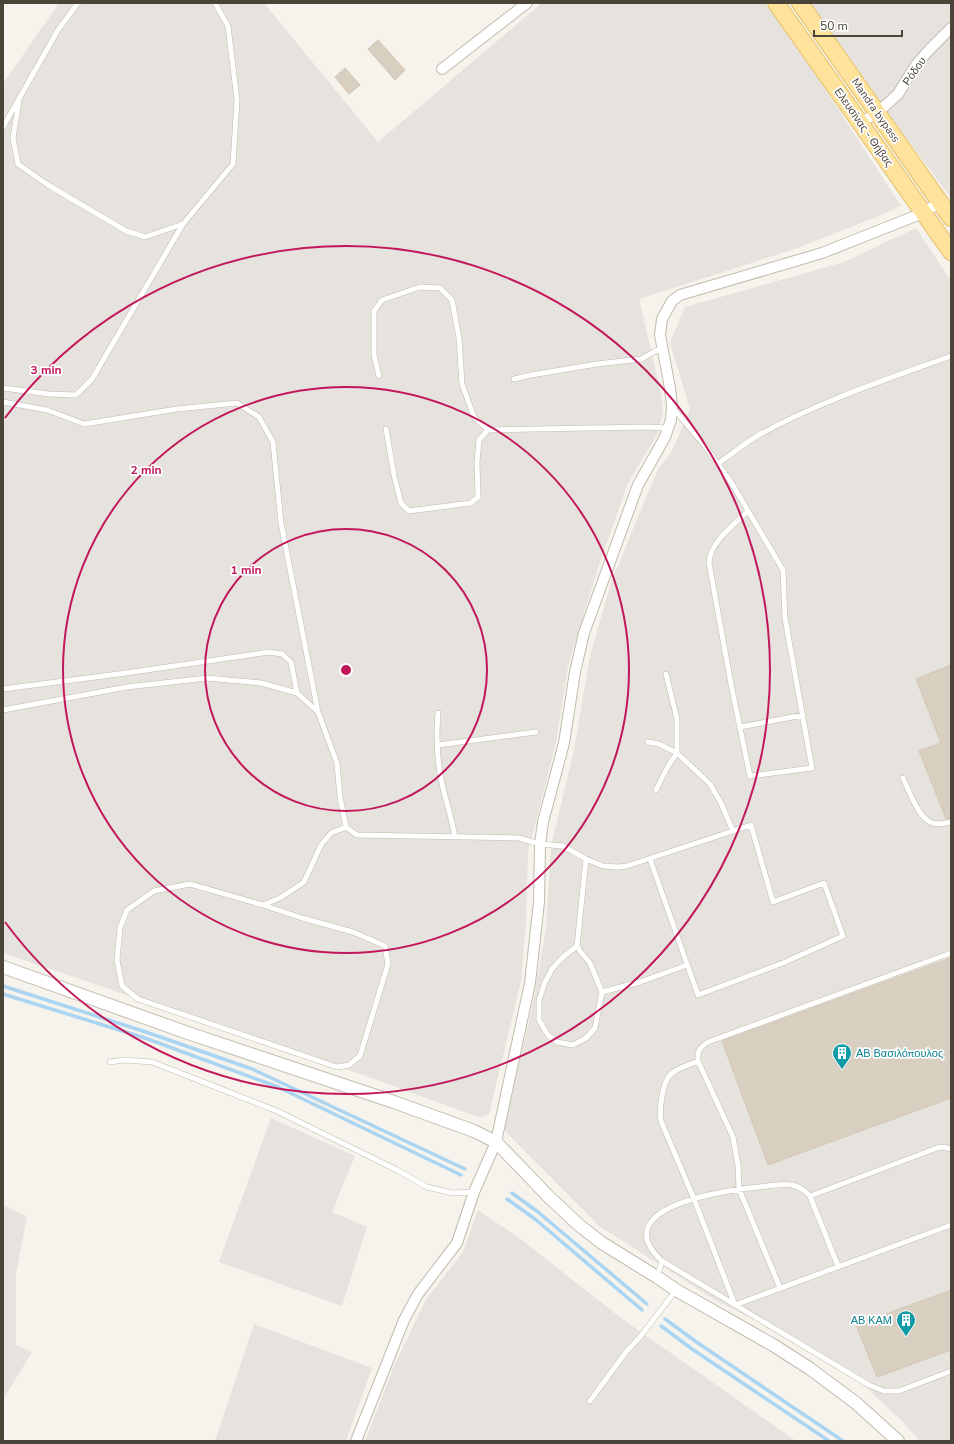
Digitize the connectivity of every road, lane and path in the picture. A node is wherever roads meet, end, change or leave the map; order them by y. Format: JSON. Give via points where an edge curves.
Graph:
{"nodes":[{"id":1,"x":78,"y":3,"type":"edge"},
{"id":2,"x":215,"y":3,"type":"edge"},
{"id":3,"x":527,"y":3,"type":"edge"},
{"id":4,"x":776,"y":3,"type":"edge"},
{"id":5,"x":800,"y":3,"type":"edge"},
{"id":6,"x":951,"y":28,"type":"edge"},
{"id":7,"x":442,"y":69,"type":"dead end"},
{"id":8,"x":19,"y":101,"type":"junction"},
{"id":9,"x":877,"y":113,"type":"junction"},
{"id":10,"x":860,"y":123,"type":"junction"},
{"id":11,"x":3,"y":128,"type":"edge"},
{"id":12,"x":940,"y":202,"type":"junction"},
{"id":13,"x":923,"y":212,"type":"junction"},
{"id":14,"x":951,"y":218,"type":"edge"},
{"id":15,"x":183,"y":224,"type":"junction"},
{"id":16,"x":951,"y":252,"type":"edge"},
{"id":17,"x":662,"y":347,"type":"junction"},
{"id":18,"x":951,"y":356,"type":"edge"},
{"id":19,"x":379,"y":376,"type":"dead end"},
{"id":20,"x":514,"y":379,"type":"dead end"},
{"id":21,"x":3,"y":388,"type":"edge"},
{"id":22,"x":3,"y":402,"type":"edge"},
{"id":23,"x":672,"y":406,"type":"junction"},
{"id":24,"x":668,"y":428,"type":"junction"},
{"id":25,"x":386,"y":429,"type":"dead end"},
{"id":26,"x":488,"y":430,"type":"junction"},
{"id":27,"x":718,"y":464,"type":"junction"},
{"id":28,"x":748,"y":511,"type":"junction"},
{"id":29,"x":666,"y":674,"type":"dead end"},
{"id":30,"x":3,"y":689,"type":"edge"},
{"id":31,"x":297,"y":693,"type":"junction"},
{"id":32,"x":3,"y":710,"type":"edge"},
{"id":33,"x":318,"y":712,"type":"junction"},
{"id":34,"x":438,"y":713,"type":"dead end"},
{"id":35,"x":803,"y":715,"type":"junction"},
{"id":36,"x":740,"y":727,"type":"junction"},
{"id":37,"x":536,"y":732,"type":"dead end"},
{"id":38,"x":648,"y":742,"type":"dead end"},
{"id":39,"x":438,"y":745,"type":"junction"},
{"id":40,"x":677,"y":753,"type":"junction"},
{"id":41,"x":903,"y":778,"type":"dead end"},
{"id":42,"x":656,"y":790,"type":"dead end"},
{"id":43,"x":951,"y":822,"type":"edge"},
{"id":44,"x":346,"y":827,"type":"junction"},
{"id":45,"x":733,"y":831,"type":"junction"},
{"id":46,"x":455,"y":837,"type":"junction"},
{"id":47,"x":540,"y":844,"type":"junction"},
{"id":48,"x":586,"y":859,"type":"junction"},
{"id":49,"x":650,"y":859,"type":"junction"},
{"id":50,"x":263,"y":905,"type":"junction"},
{"id":51,"x":577,"y":946,"type":"junction"},
{"id":52,"x":951,"y":952,"type":"edge"},
{"id":53,"x":687,"y":965,"type":"junction"},
{"id":54,"x":3,"y":967,"type":"edge"},
{"id":55,"x":602,"y":992,"type":"junction"},
{"id":56,"x":698,"y":1061,"type":"junction"},
{"id":57,"x":110,"y":1062,"type":"dead end"},
{"id":58,"x":496,"y":1142,"type":"junction"},
{"id":59,"x":951,"y":1148,"type":"edge"},
{"id":60,"x":739,"y":1189,"type":"junction"},
{"id":61,"x":474,"y":1192,"type":"junction"},
{"id":62,"x":810,"y":1196,"type":"junction"},
{"id":63,"x":694,"y":1199,"type":"junction"},
{"id":64,"x":951,"y":1225,"type":"edge"},
{"id":65,"x":662,"y":1261,"type":"junction"},
{"id":66,"x":838,"y":1266,"type":"junction"},
{"id":67,"x":658,"y":1277,"type":"junction"},
{"id":68,"x":780,"y":1288,"type":"junction"},
{"id":69,"x":676,"y":1290,"type":"junction"},
{"id":70,"x":735,"y":1305,"type":"junction"},
{"id":71,"x":951,"y":1371,"type":"edge"},
{"id":72,"x":590,"y":1401,"type":"dead end"},
{"id":73,"x":356,"y":1441,"type":"edge"},
{"id":74,"x":898,"y":1441,"type":"edge"}],
"edges":[{"from":1,"to":8,"type":"lane","via":[[58,30]]},
{"from":2,"to":15,"type":"lane","via":[[228,26],[237,100],[233,164]]},
{"from":3,"to":7,"type":"street"},
{"from":4,"to":10,"type":"main road","name":"Ελευσίνας - Θήβας"},
{"from":5,"to":9,"type":"main road","name":"Mandra bypass"},
{"from":6,"to":9,"type":"street","name":"Ρόδου","via":[[916,65],[898,94]]},
{"from":8,"to":11,"type":"lane"},
{"from":8,"to":15,"type":"lane","via":[[13,138],[18,164],[48,185],[126,231],[145,237]]},
{"from":9,"to":10,"type":"street","name":"Ρόδου"},
{"from":9,"to":12,"type":"main road","name":"Mandra bypass"},
{"from":10,"to":13,"type":"main road","name":"Ελευσίνας - Θήβας"},
{"from":12,"to":13,"type":"street"},
{"from":12,"to":14,"type":"main road","name":"Mandra bypass"},
{"from":13,"to":16,"type":"main road","name":"Ελευσίνας - Θήβας"},
{"from":13,"to":17,"type":"street","via":[[822,253],[680,295],[672,301],[662,319]]},
{"from":15,"to":21,"type":"lane","via":[[92,379],[76,395]]},
{"from":17,"to":20,"type":"lane","via":[[641,359]]},
{"from":17,"to":23,"type":"street"},
{"from":18,"to":27,"type":"lane","via":[[855,390],[801,414],[756,437]]},
{"from":19,"to":26,"type":"lane","via":[[374,355],[374,311],[382,300],[420,287],[440,288],[452,300],[459,338],[462,384],[474,418]]},
{"from":22,"to":33,"type":"lane","via":[[47,410],[84,424],[178,409],[237,403],[259,417],[274,442],[281,524]]},
{"from":23,"to":24,"type":"street"},
{"from":23,"to":27,"type":"lane"},
{"from":24,"to":26,"type":"lane"},
{"from":24,"to":47,"type":"street","via":[[638,485],[584,633],[564,743],[543,822]]},
{"from":25,"to":26,"type":"lane","via":[[401,503],[409,511],[471,503],[478,497],[479,440]]},
{"from":27,"to":28,"type":"lane"},
{"from":28,"to":35,"type":"lane","via":[[782,570],[785,618]]},
{"from":28,"to":36,"type":"lane","via":[[717,542],[709,555]]},
{"from":29,"to":40,"type":"lane","via":[[677,719]]},
{"from":30,"to":31,"type":"lane","via":[[269,652],[282,654],[291,662]]},
{"from":31,"to":32,"type":"lane","via":[[261,683],[207,678],[127,687]]},
{"from":31,"to":33,"type":"lane"},
{"from":33,"to":44,"type":"lane","via":[[337,763]]},
{"from":34,"to":39,"type":"lane"},
{"from":35,"to":36,"type":"lane"},
{"from":35,"to":36,"type":"lane","via":[[812,768],[750,776]]},
{"from":37,"to":39,"type":"lane"},
{"from":38,"to":40,"type":"lane","via":[[659,744]]},
{"from":39,"to":46,"type":"lane","via":[[442,787]]},
{"from":40,"to":42,"type":"lane"},
{"from":40,"to":45,"type":"lane","via":[[710,784]]},
{"from":41,"to":43,"type":"lane","via":[[920,813],[927,820],[941,824]]},
{"from":44,"to":46,"type":"lane","via":[[357,835]]},
{"from":44,"to":50,"type":"lane","via":[[331,833],[321,844],[304,882],[280,898]]},
{"from":45,"to":49,"type":"lane"},
{"from":45,"to":53,"type":"lane","via":[[751,825],[773,902],[824,883],[843,936],[783,963],[698,995]]},
{"from":46,"to":47,"type":"lane","via":[[520,838]]},
{"from":47,"to":48,"type":"lane","via":[[563,846]]},
{"from":47,"to":58,"type":"street","via":[[539,902],[530,983]]},
{"from":48,"to":49,"type":"lane","via":[[603,866],[617,867]]},
{"from":48,"to":51,"type":"lane"},
{"from":49,"to":53,"type":"lane"},
{"from":50,"to":50,"type":"lane","via":[[190,884],[154,891],[127,910],[120,928],[117,960],[122,986],[138,999],[337,1067],[349,1065],[360,1056],[381,991],[388,964],[385,946],[353,932]]},
{"from":51,"to":55,"type":"lane","via":[[590,963]]},
{"from":51,"to":55,"type":"lane","via":[[552,969],[539,1000],[539,1020],[548,1035],[558,1042],[573,1045],[586,1038],[595,1028]]},
{"from":52,"to":56,"type":"lane","via":[[708,1042],[700,1047]]},
{"from":53,"to":55,"type":"lane"},
{"from":54,"to":58,"type":"street","via":[[188,1033],[394,1102],[474,1131]]},
{"from":56,"to":60,"type":"lane","via":[[733,1137]]},
{"from":56,"to":63,"type":"lane","via":[[669,1075],[660,1113]]},
{"from":57,"to":61,"type":"lane","via":[[152,1062],[277,1111],[427,1187],[452,1193]]},
{"from":58,"to":61,"type":"street"},
{"from":58,"to":67,"type":"street","via":[[580,1226],[602,1243]]},
{"from":59,"to":62,"type":"lane","via":[[937,1148]]},
{"from":60,"to":62,"type":"lane","via":[[790,1184],[805,1190]]},
{"from":60,"to":63,"type":"lane"},
{"from":60,"to":68,"type":"lane"},
{"from":61,"to":73,"type":"street","via":[[458,1243],[418,1294],[404,1320]]},
{"from":62,"to":66,"type":"lane"},
{"from":63,"to":65,"type":"lane","via":[[666,1208],[655,1216],[648,1227],[647,1239],[652,1251]]},
{"from":63,"to":70,"type":"lane"},
{"from":64,"to":66,"type":"lane"},
{"from":65,"to":67,"type":"lane"},
{"from":65,"to":70,"type":"lane"},
{"from":66,"to":68,"type":"lane"},
{"from":67,"to":69,"type":"street"},
{"from":68,"to":70,"type":"lane"},
{"from":69,"to":72,"type":"lane"},
{"from":69,"to":74,"type":"street","via":[[809,1368],[856,1403]]},
{"from":70,"to":71,"type":"lane","via":[[884,1391],[899,1391]]}]}
